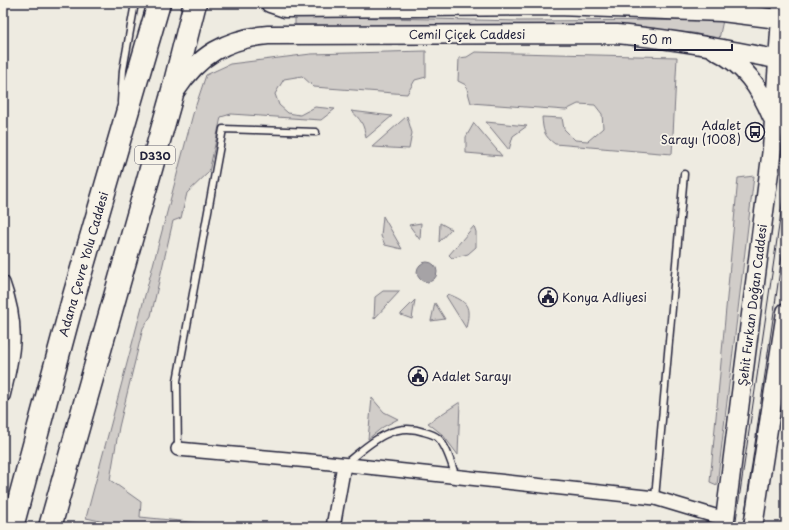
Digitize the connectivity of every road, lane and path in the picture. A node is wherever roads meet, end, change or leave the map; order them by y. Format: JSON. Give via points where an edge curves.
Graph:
{"nodes":[{"id":1,"x":135,"y":3,"type":"edge"},
{"id":2,"x":159,"y":3,"type":"edge"},
{"id":3,"x":195,"y":3,"type":"edge"},
{"id":4,"x":747,"y":3,"type":"edge"},
{"id":5,"x":277,"y":5,"type":"edge"},
{"id":6,"x":722,"y":12,"type":"junction"},
{"id":7,"x":783,"y":14,"type":"edge"},
{"id":8,"x":283,"y":34,"type":"junction"},
{"id":9,"x":709,"y":47,"type":"junction"},
{"id":10,"x":782,"y":61,"type":"edge"},
{"id":11,"x":171,"y":98,"type":"junction"},
{"id":12,"x":780,"y":126,"type":"edge"},
{"id":13,"x":316,"y":132,"type":"dead end"},
{"id":14,"x":120,"y":137,"type":"junction"},
{"id":15,"x":684,"y":174,"type":"dead end"},
{"id":16,"x":3,"y":283,"type":"edge"},
{"id":17,"x":786,"y":312,"type":"edge"},
{"id":18,"x":3,"y":396,"type":"edge"},
{"id":19,"x":178,"y":449,"type":"joint"},
{"id":20,"x":344,"y":465,"type":"junction"},
{"id":21,"x":456,"y":477,"type":"junction"},
{"id":22,"x":655,"y":498,"type":"junction"},
{"id":23,"x":725,"y":523,"type":"edge"},
{"id":24,"x":12,"y":527,"type":"edge"},
{"id":25,"x":50,"y":527,"type":"edge"},
{"id":26,"x":333,"y":527,"type":"edge"},
{"id":27,"x":752,"y":527,"type":"edge"}],
"edges":[{"from":1,"to":14,"type":"lane","via":[[123,70]]},
{"from":2,"to":14,"type":"highway","name":"Adana Çevre Yolu Caddesi","number":"D330"},
{"from":3,"to":11,"type":"highway","number":"D330"},
{"from":4,"to":6,"type":"street"},
{"from":5,"to":6,"type":"street","via":[[557,6]]},
{"from":5,"to":8,"type":"street","via":[[275,22]]},
{"from":6,"to":7,"type":"street"},
{"from":7,"to":10,"type":"street","name":"Şehit Furkan Doğan Caddesi"},
{"from":8,"to":9,"type":"street","name":"Cemil Çiçek Caddesi","via":[[617,34]]},
{"from":8,"to":11,"type":"street","name":"Cemil Çiçek Caddesi","via":[[250,37],[214,50],[188,72]]},
{"from":9,"to":10,"type":"street","name":"Cemil Çiçek Caddesi"},
{"from":9,"to":12,"type":"street","via":[[744,70],[758,88]]},
{"from":10,"to":12,"type":"street","name":"Şehit Furkan Doğan Caddesi","via":[[776,83]]},
{"from":11,"to":25,"type":"highway","number":"D330"},
{"from":12,"to":23,"type":"street","name":"Şehit Furkan Doğan Caddesi","via":[[772,149]]},
{"from":13,"to":19,"type":"lane","via":[[223,129],[177,381]]},
{"from":14,"to":24,"type":"highway","name":"Adana Çevre Yolu Caddesi","number":"D330"},
{"from":15,"to":22,"type":"lane"},
{"from":16,"to":18,"type":"street","via":[[14,325],[12,360]]},
{"from":17,"to":27,"type":"street"},
{"from":19,"to":20,"type":"street"},
{"from":20,"to":21,"type":"street"},
{"from":20,"to":21,"type":"lane","via":[[378,437],[396,430],[419,430],[438,437]]},
{"from":20,"to":26,"type":"street"},
{"from":21,"to":22,"type":"street"},
{"from":22,"to":23,"type":"street"}]}
